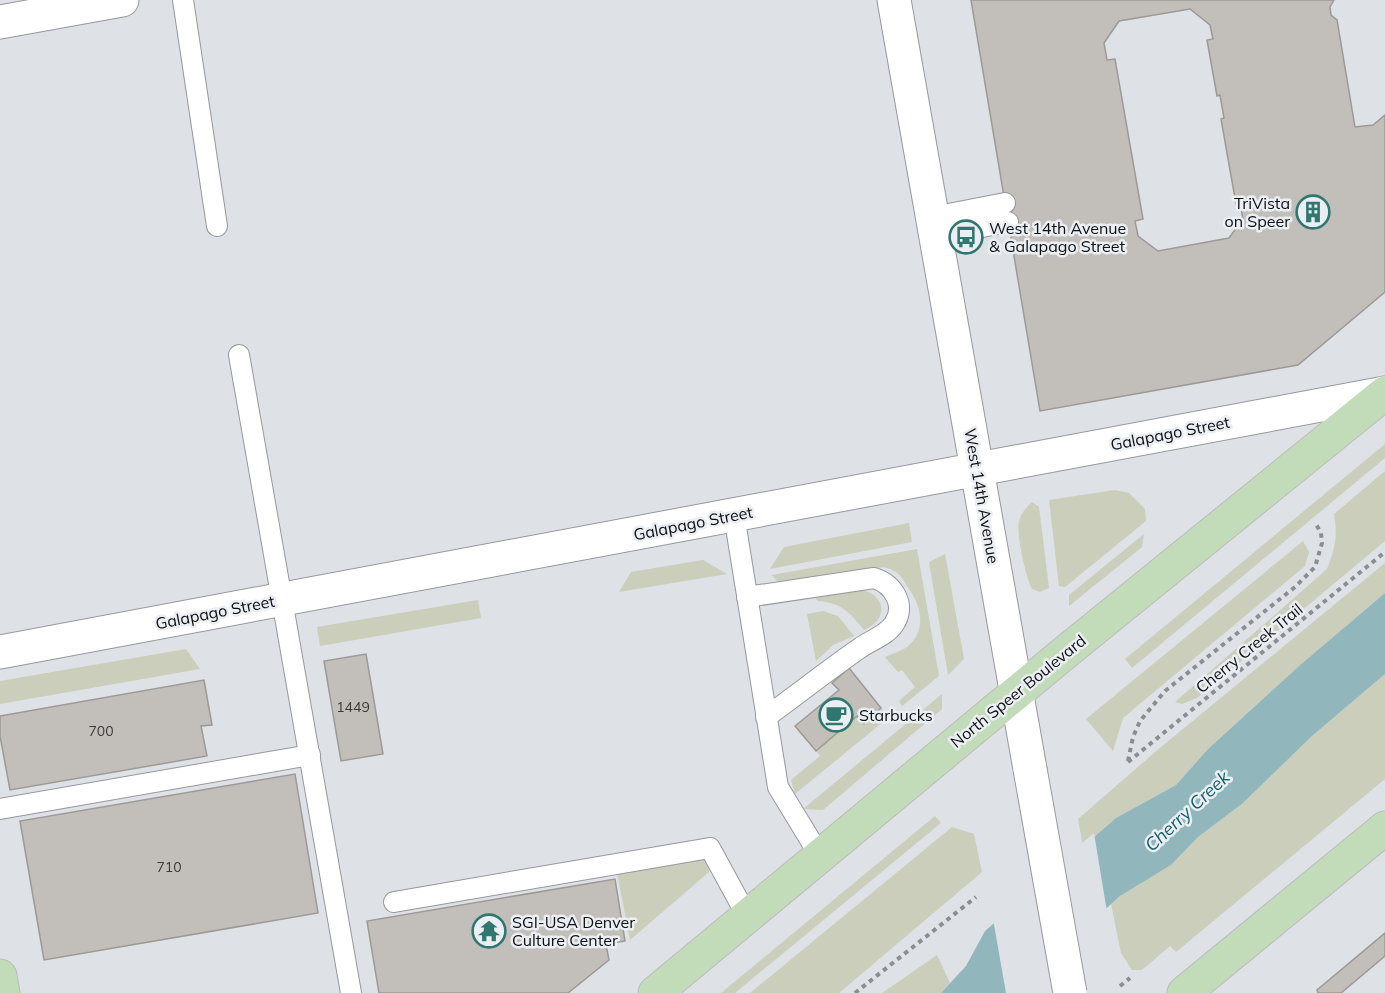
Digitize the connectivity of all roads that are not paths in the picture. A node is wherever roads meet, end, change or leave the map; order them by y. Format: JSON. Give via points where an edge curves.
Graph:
{"nodes":[{"id":1,"x":122,"y":0,"type":"edge"},
{"id":2,"x":183,"y":0,"type":"edge"},
{"id":3,"x":894,"y":0,"type":"edge"},
{"id":4,"x":61,"y":5,"type":"edge"},
{"id":5,"x":0,"y":22,"type":"edge"},
{"id":6,"x":1007,"y":212,"type":"dead end"},
{"id":7,"x":217,"y":226,"type":"dead end"},
{"id":8,"x":934,"y":226,"type":"junction"},
{"id":9,"x":239,"y":355,"type":"dead end"},
{"id":10,"x":1385,"y":393,"type":"edge"},
{"id":11,"x":977,"y":469,"type":"junction"},
{"id":12,"x":734,"y":515,"type":"junction"},
{"id":13,"x":747,"y":597,"type":"junction"},
{"id":14,"x":283,"y":599,"type":"junction"},
{"id":15,"x":0,"y":652,"type":"edge"},
{"id":16,"x":1017,"y":692,"type":"junction"},
{"id":17,"x":766,"y":717,"type":"junction"},
{"id":18,"x":310,"y":755,"type":"junction"},
{"id":19,"x":0,"y":809,"type":"edge"},
{"id":20,"x":1385,"y":828,"type":"edge"},
{"id":21,"x":820,"y":856,"type":"junction"},
{"id":22,"x":394,"y":902,"type":"dead end"},
{"id":23,"x":747,"y":916,"type":"junction"},
{"id":24,"x":0,"y":976,"type":"edge"},
{"id":25,"x":3,"y":993,"type":"edge"},
{"id":26,"x":351,"y":993,"type":"edge"},
{"id":27,"x":655,"y":993,"type":"edge"},
{"id":28,"x":1070,"y":993,"type":"edge"},
{"id":29,"x":1184,"y":993,"type":"edge"}],
"edges":[{"from":1,"to":4,"type":"street"},
{"from":2,"to":7,"type":"lane"},
{"from":3,"to":8,"type":"street","name":"West 14th Avenue"},
{"from":4,"to":5,"type":"street"},
{"from":6,"to":8,"type":"lane"},
{"from":8,"to":11,"type":"street","name":"West 14th Avenue"},
{"from":9,"to":14,"type":"lane"},
{"from":10,"to":11,"type":"street","name":"Galapago Street"},
{"from":10,"to":16,"type":"main road","name":"North Speer Boulevard"},
{"from":11,"to":12,"type":"street","name":"Galapago Street"},
{"from":11,"to":16,"type":"street","name":"West 14th Avenue"},
{"from":12,"to":13,"type":"lane"},
{"from":12,"to":14,"type":"street","name":"Galapago Street"},
{"from":13,"to":17,"type":"lane"},
{"from":13,"to":17,"type":"lane","via":[[874,578],[890,586],[898,602],[897,619],[888,631]]},
{"from":14,"to":15,"type":"street","name":"Galapago Street"},
{"from":14,"to":18,"type":"lane"},
{"from":16,"to":21,"type":"main road","name":"North Speer Boulevard"},
{"from":16,"to":28,"type":"street","name":"West 14th Avenue","bridge":true},
{"from":17,"to":21,"type":"lane","via":[[778,787]]},
{"from":18,"to":19,"type":"lane"},
{"from":18,"to":26,"type":"lane"},
{"from":20,"to":29,"type":"main road"},
{"from":21,"to":23,"type":"main road","name":"North Speer Boulevard"},
{"from":22,"to":23,"type":"lane","via":[[710,848]]},
{"from":23,"to":27,"type":"main road","name":"North Speer Boulevard"},
{"from":24,"to":25,"type":"main road"}]}
